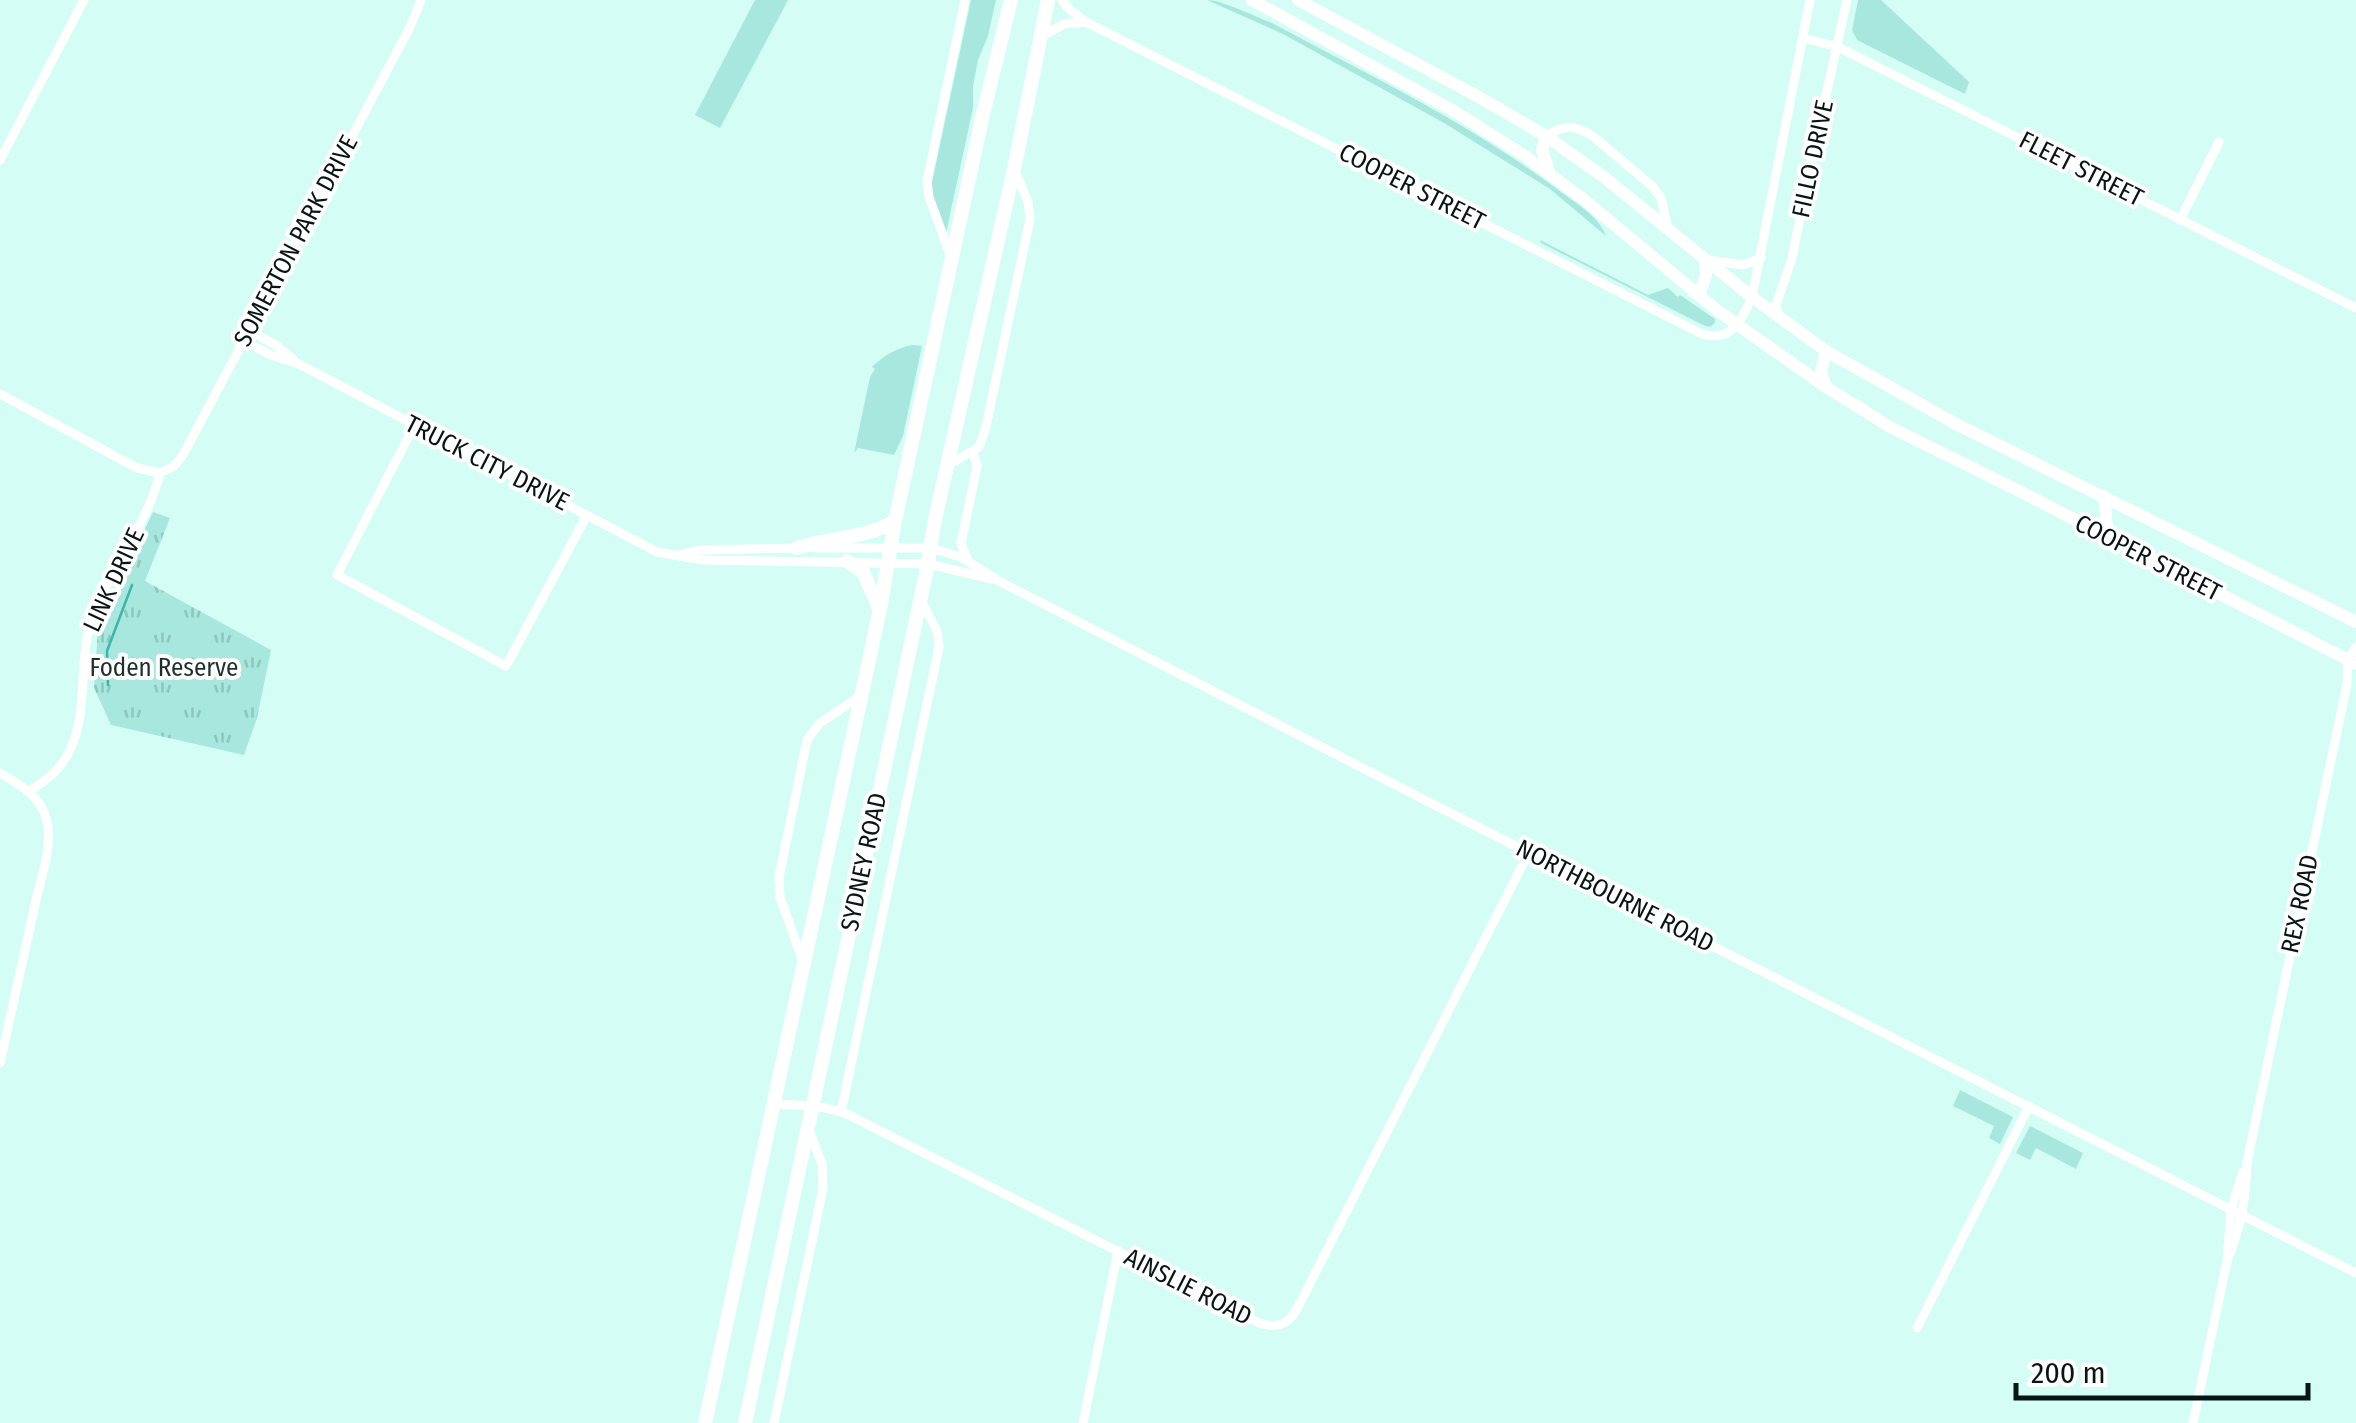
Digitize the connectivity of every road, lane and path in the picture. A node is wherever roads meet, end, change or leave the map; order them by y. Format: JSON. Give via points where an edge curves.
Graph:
{"nodes":[{"id":1,"x":84,"y":0,"type":"edge"},
{"id":2,"x":421,"y":0,"type":"edge"},
{"id":3,"x":964,"y":0,"type":"edge"},
{"id":4,"x":1011,"y":0,"type":"edge"},
{"id":5,"x":1048,"y":0,"type":"edge"},
{"id":6,"x":1062,"y":0,"type":"edge"},
{"id":7,"x":1298,"y":0,"type":"edge"},
{"id":8,"x":1810,"y":0,"type":"edge"},
{"id":9,"x":1847,"y":0,"type":"edge"},
{"id":10,"x":1258,"y":1,"type":"edge"},
{"id":11,"x":1086,"y":22,"type":"junction"},
{"id":12,"x":1041,"y":37,"type":"junction"},
{"id":13,"x":1803,"y":38,"type":"junction"},
{"id":14,"x":1838,"y":47,"type":"junction"},
{"id":15,"x":1503,"y":110,"type":"junction"},
{"id":16,"x":1546,"y":136,"type":"junction"},
{"id":17,"x":1499,"y":138,"type":"junction"},
{"id":18,"x":2219,"y":142,"type":"dead end"},
{"id":19,"x":0,"y":160,"type":"edge"},
{"id":20,"x":1014,"y":169,"type":"junction"},
{"id":21,"x":1550,"y":174,"type":"junction"},
{"id":22,"x":2180,"y":220,"type":"junction"},
{"id":23,"x":1668,"y":229,"type":"junction"},
{"id":24,"x":1761,"y":258,"type":"junction"},
{"id":25,"x":1705,"y":259,"type":"junction"},
{"id":26,"x":952,"y":260,"type":"junction"},
{"id":27,"x":1694,"y":292,"type":"junction"},
{"id":28,"x":1752,"y":298,"type":"junction"},
{"id":29,"x":2356,"y":308,"type":"edge"},
{"id":30,"x":1779,"y":316,"type":"junction"},
{"id":31,"x":1736,"y":324,"type":"junction"},
{"id":32,"x":249,"y":330,"type":"junction"},
{"id":33,"x":243,"y":341,"type":"junction"},
{"id":34,"x":1826,"y":351,"type":"junction"},
{"id":35,"x":299,"y":364,"type":"junction"},
{"id":36,"x":1826,"y":387,"type":"junction"},
{"id":37,"x":0,"y":394,"type":"edge"},
{"id":38,"x":414,"y":426,"type":"junction"},
{"id":39,"x":973,"y":453,"type":"junction"},
{"id":40,"x":948,"y":466,"type":"junction"},
{"id":41,"x":160,"y":473,"type":"junction"},
{"id":42,"x":2104,"y":496,"type":"junction"},
{"id":43,"x":587,"y":514,"type":"junction"},
{"id":44,"x":895,"y":521,"type":"junction"},
{"id":45,"x":2108,"y":538,"type":"junction"},
{"id":46,"x":797,"y":548,"type":"junction"},
{"id":47,"x":931,"y":548,"type":"junction"},
{"id":48,"x":678,"y":555,"type":"junction"},
{"id":49,"x":890,"y":556,"type":"junction"},
{"id":50,"x":848,"y":561,"type":"junction"},
{"id":51,"x":968,"y":562,"type":"junction"},
{"id":52,"x":928,"y":564,"type":"junction"},
{"id":53,"x":999,"y":581,"type":"junction"},
{"id":54,"x":920,"y":597,"type":"junction"},
{"id":55,"x":880,"y":609,"type":"junction"},
{"id":56,"x":2356,"y":622,"type":"edge"},
{"id":57,"x":2356,"y":647,"type":"edge"},
{"id":58,"x":2352,"y":662,"type":"edge"},
{"id":59,"x":860,"y":697,"type":"junction"},
{"id":60,"x":0,"y":773,"type":"edge"},
{"id":61,"x":34,"y":795,"type":"junction"},
{"id":62,"x":1529,"y":852,"type":"junction"},
{"id":63,"x":803,"y":962,"type":"junction"},
{"id":64,"x":0,"y":1063,"type":"edge"},
{"id":65,"x":772,"y":1104,"type":"junction"},
{"id":66,"x":812,"y":1106,"type":"junction"},
{"id":67,"x":2029,"y":1106,"type":"junction"},
{"id":68,"x":841,"y":1112,"type":"junction"},
{"id":69,"x":808,"y":1127,"type":"junction"},
{"id":70,"x":2247,"y":1162,"type":"junction"},
{"id":71,"x":2231,"y":1209,"type":"junction"},
{"id":72,"x":2242,"y":1215,"type":"junction"},
{"id":73,"x":1118,"y":1251,"type":"junction"},
{"id":74,"x":2227,"y":1260,"type":"junction"},
{"id":75,"x":2356,"y":1272,"type":"edge"},
{"id":76,"x":1916,"y":1328,"type":"dead end"},
{"id":77,"x":705,"y":1423,"type":"edge"},
{"id":78,"x":745,"y":1423,"type":"edge"},
{"id":79,"x":774,"y":1423,"type":"edge"},
{"id":80,"x":1083,"y":1423,"type":"edge"},
{"id":81,"x":2193,"y":1423,"type":"edge"}],
"edges":[{"from":1,"to":19,"type":"street"},
{"from":2,"to":32,"type":"street","name":"SOMERTON PARK DRIVE"},
{"from":3,"to":26,"type":"street","via":[[927,181]]},
{"from":4,"to":26,"type":"highway","name":"SYDNEY ROAD"},
{"from":5,"to":12,"type":"highway","name":"SYDNEY ROAD"},
{"from":6,"to":11,"type":"street","name":"COOPER STREET"},
{"from":7,"to":15,"type":"main road","name":"COOPER STREET"},
{"from":8,"to":13,"type":"street","name":"FILLO DRIVE"},
{"from":9,"to":14,"type":"street","name":"FILLO DRIVE"},
{"from":10,"to":17,"type":"main road","name":"COOPER STREET"},
{"from":11,"to":12,"type":"street","via":[[1064,24]]},
{"from":11,"to":31,"type":"street","name":"COOPER STREET","via":[[1702,334],[1723,336]]},
{"from":12,"to":20,"type":"highway","name":"SYDNEY ROAD"},
{"from":13,"to":14,"type":"street","name":"FLEET STREET"},
{"from":13,"to":24,"type":"street","name":"FILLO DRIVE"},
{"from":14,"to":22,"type":"street","name":"FLEET STREET"},
{"from":14,"to":30,"type":"street","name":"FILLO DRIVE","via":[[1776,305]]},
{"from":15,"to":16,"type":"main road","name":"COOPER STREET"},
{"from":15,"to":17,"type":"main road"},
{"from":16,"to":21,"type":"main road","via":[[1542,150]]},
{"from":16,"to":23,"type":"main road","name":"COOPER STREET"},
{"from":16,"to":23,"type":"street","name":"COOPER STREET","via":[[1567,126],[1594,138],[1652,186]]},
{"from":17,"to":21,"type":"main road","name":"COOPER STREET"},
{"from":18,"to":22,"type":"street"},
{"from":20,"to":39,"type":"street","name":"SYDNEY ROAD","via":[[1030,219],[982,441]]},
{"from":20,"to":40,"type":"highway","name":"SYDNEY ROAD"},
{"from":21,"to":27,"type":"main road","name":"COOPER STREET"},
{"from":22,"to":29,"type":"street","name":"FLEET STREET"},
{"from":23,"to":25,"type":"main road","name":"COOPER STREET"},
{"from":24,"to":25,"type":"street","via":[[1743,265]]},
{"from":24,"to":28,"type":"street","name":"FILLO DRIVE"},
{"from":25,"to":27,"type":"main road","via":[[1705,284]]},
{"from":25,"to":28,"type":"main road","name":"COOPER STREET"},
{"from":26,"to":44,"type":"highway","name":"SYDNEY ROAD"},
{"from":27,"to":31,"type":"main road","name":"COOPER STREET"},
{"from":28,"to":30,"type":"main road","name":"COOPER STREET"},
{"from":28,"to":31,"type":"street"},
{"from":30,"to":34,"type":"main road","name":"COOPER STREET"},
{"from":31,"to":36,"type":"main road","name":"COOPER STREET"},
{"from":32,"to":33,"type":"street","name":"SOMERTON PARK DRIVE"},
{"from":32,"to":35,"type":"street","name":"TRUCK CITY DRIVE"},
{"from":33,"to":35,"type":"street","name":"TRUCK CITY DRIVE"},
{"from":33,"to":41,"type":"street","name":"SOMERTON PARK DRIVE","via":[[183,455]]},
{"from":34,"to":36,"type":"main road"},
{"from":34,"to":42,"type":"main road","name":"COOPER STREET"},
{"from":35,"to":38,"type":"street","name":"TRUCK CITY DRIVE"},
{"from":36,"to":45,"type":"main road","name":"COOPER STREET","via":[[1890,428]]},
{"from":37,"to":41,"type":"street","via":[[137,468]]},
{"from":38,"to":43,"type":"street","name":"TRUCK CITY DRIVE"},
{"from":38,"to":43,"type":"street","via":[[336,575],[506,666]]},
{"from":39,"to":40,"type":"street"},
{"from":39,"to":51,"type":"street","name":"SYDNEY ROAD","via":[[977,466],[961,543]]},
{"from":40,"to":47,"type":"highway","name":"SYDNEY ROAD"},
{"from":41,"to":61,"type":"street","name":"LINK DRIVE","via":[[155,496],[93,615],[72,746]]},
{"from":42,"to":45,"type":"main road"},
{"from":42,"to":56,"type":"main road","name":"COOPER STREET"},
{"from":43,"to":48,"type":"street","name":"TRUCK CITY DRIVE","via":[[657,552]]},
{"from":44,"to":46,"type":"highway","via":[[868,534]]},
{"from":44,"to":49,"type":"highway","name":"SYDNEY ROAD"},
{"from":45,"to":58,"type":"main road","name":"COOPER STREET"},
{"from":46,"to":48,"type":"street","name":"TRUCK CITY DRIVE"},
{"from":46,"to":49,"type":"street","name":"TRUCK CITY DRIVE"},
{"from":47,"to":49,"type":"street","name":"TRUCK CITY DRIVE"},
{"from":47,"to":51,"type":"street","name":"NORTHBOURNE ROAD"},
{"from":47,"to":52,"type":"highway","name":"SYDNEY ROAD"},
{"from":48,"to":50,"type":"street","name":"TRUCK CITY DRIVE"},
{"from":49,"to":50,"type":"street","name":"TRUCK CITY DRIVE"},
{"from":49,"to":52,"type":"street","name":"TRUCK CITY DRIVE"},
{"from":49,"to":55,"type":"highway","name":"SYDNEY ROAD"},
{"from":50,"to":55,"type":"highway","via":[[863,572]]},
{"from":51,"to":53,"type":"street","name":"NORTHBOURNE ROAD"},
{"from":52,"to":53,"type":"street","name":"NORTHBOURNE ROAD"},
{"from":52,"to":54,"type":"highway","name":"SYDNEY ROAD"},
{"from":53,"to":62,"type":"street","name":"NORTHBOURNE ROAD"},
{"from":54,"to":66,"type":"highway","name":"SYDNEY ROAD"},
{"from":54,"to":68,"type":"street","name":"SYDNEY ROAD","via":[[939,647]]},
{"from":55,"to":59,"type":"highway","name":"SYDNEY ROAD"},
{"from":57,"to":58,"type":"street","name":"REX ROAD"},
{"from":58,"to":70,"type":"street","name":"REX ROAD"},
{"from":59,"to":63,"type":"highway","name":"SYDNEY ROAD"},
{"from":59,"to":63,"type":"street","via":[[820,723],[807,740],[779,889]]},
{"from":60,"to":61,"type":"street"},
{"from":61,"to":64,"type":"street","via":[[47,822],[47,846]]},
{"from":62,"to":67,"type":"street","name":"NORTHBOURNE ROAD"},
{"from":62,"to":73,"type":"street","name":"AINSLIE ROAD","via":[[1289,1320],[1259,1323]]},
{"from":63,"to":65,"type":"highway","name":"SYDNEY ROAD"},
{"from":65,"to":66,"type":"street","name":"AINSLIE ROAD"},
{"from":65,"to":77,"type":"highway","name":"SYDNEY ROAD"},
{"from":66,"to":68,"type":"street","name":"AINSLIE ROAD"},
{"from":66,"to":69,"type":"highway","name":"SYDNEY ROAD"},
{"from":67,"to":71,"type":"street","name":"NORTHBOURNE ROAD"},
{"from":67,"to":76,"type":"street"},
{"from":68,"to":73,"type":"street","name":"AINSLIE ROAD"},
{"from":69,"to":78,"type":"highway","name":"SYDNEY ROAD"},
{"from":69,"to":79,"type":"street","name":"SYDNEY ROAD","via":[[823,1188]]},
{"from":70,"to":71,"type":"street","name":"REX ROAD"},
{"from":70,"to":72,"type":"street","name":"REX ROAD"},
{"from":71,"to":72,"type":"street","name":"NORTHBOURNE ROAD"},
{"from":71,"to":74,"type":"street"},
{"from":72,"to":74,"type":"street"},
{"from":72,"to":75,"type":"street","name":"NORTHBOURNE ROAD"},
{"from":73,"to":80,"type":"street"},
{"from":74,"to":81,"type":"street"}]}
